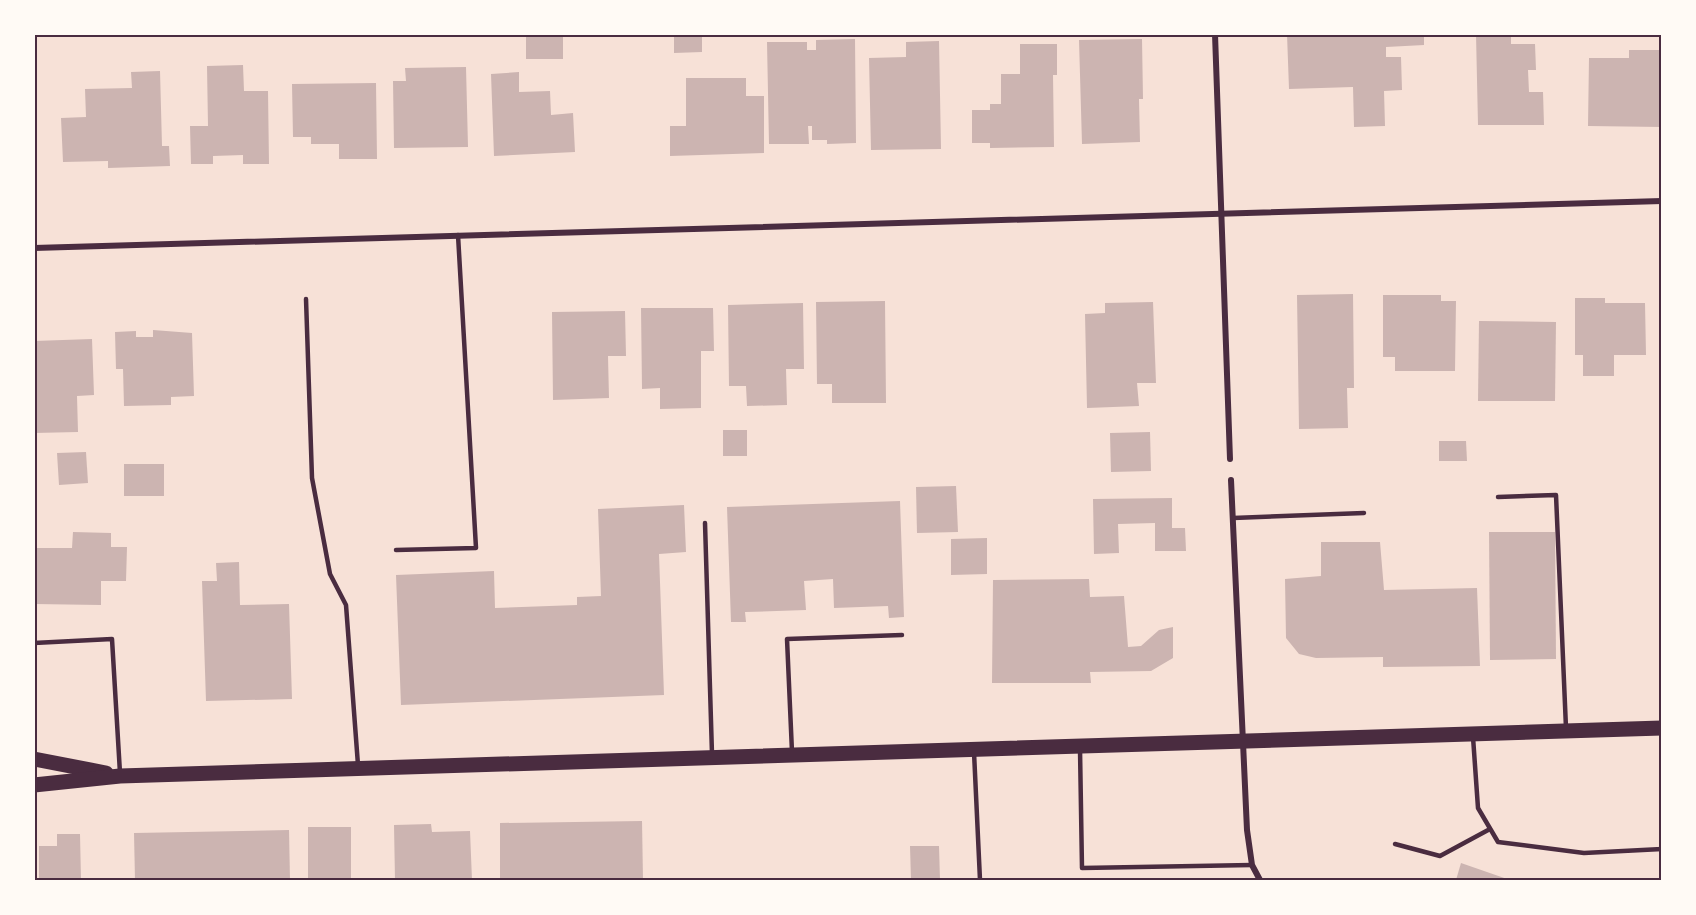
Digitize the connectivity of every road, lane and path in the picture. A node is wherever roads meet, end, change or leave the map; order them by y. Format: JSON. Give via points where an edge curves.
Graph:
{"nodes":[{"id":1,"x":1215,"y":34,"type":"edge"},
{"id":2,"x":1662,"y":201,"type":"edge"},
{"id":3,"x":1223,"y":213,"type":"junction"},
{"id":4,"x":458,"y":235,"type":"junction"},
{"id":5,"x":34,"y":248,"type":"edge"},
{"id":6,"x":306,"y":299,"type":"dead end"},
{"id":7,"x":1230,"y":459,"type":"dead end"},
{"id":8,"x":1231,"y":480,"type":"dead end"},
{"id":9,"x":1498,"y":497,"type":"dead end"},
{"id":10,"x":1364,"y":513,"type":"dead end"},
{"id":11,"x":1233,"y":518,"type":"junction"},
{"id":12,"x":705,"y":523,"type":"dead end"},
{"id":13,"x":396,"y":550,"type":"dead end"},
{"id":14,"x":902,"y":635,"type":"dead end"},
{"id":15,"x":34,"y":643,"type":"edge"},
{"id":16,"x":1662,"y":728,"type":"edge"},
{"id":17,"x":1567,"y":731,"type":"junction"},
{"id":18,"x":1473,"y":734,"type":"junction"},
{"id":19,"x":1243,"y":742,"type":"junction"},
{"id":20,"x":1080,"y":746,"type":"junction"},
{"id":21,"x":974,"y":749,"type":"junction"},
{"id":22,"x":792,"y":755,"type":"junction"},
{"id":23,"x":712,"y":757,"type":"junction"},
{"id":24,"x":34,"y":759,"type":"edge"},
{"id":25,"x":358,"y":768,"type":"junction"},
{"id":26,"x":120,"y":776,"type":"junction"},
{"id":27,"x":34,"y":785,"type":"edge"},
{"id":28,"x":1490,"y":829,"type":"junction"},
{"id":29,"x":1395,"y":844,"type":"dead end"},
{"id":30,"x":1662,"y":849,"type":"edge"},
{"id":31,"x":1252,"y":865,"type":"junction"},
{"id":32,"x":980,"y":880,"type":"edge"},
{"id":33,"x":1259,"y":880,"type":"edge"}],
"edges":[{"from":1,"to":3,"type":"street"},
{"from":2,"to":3,"type":"street"},
{"from":3,"to":4,"type":"street"},
{"from":3,"to":7,"type":"street"},
{"from":4,"to":5,"type":"street"},
{"from":4,"to":13,"type":"lane","via":[[476,548]]},
{"from":6,"to":25,"type":"lane","via":[[312,478],[330,574],[346,605]]},
{"from":8,"to":11,"type":"street"},
{"from":9,"to":17,"type":"lane","via":[[1556,495]]},
{"from":10,"to":11,"type":"lane"},
{"from":11,"to":19,"type":"street"},
{"from":12,"to":23,"type":"lane"},
{"from":14,"to":22,"type":"lane","via":[[787,639]]},
{"from":15,"to":26,"type":"lane","via":[[112,639]]},
{"from":16,"to":17,"type":"main road"},
{"from":17,"to":18,"type":"main road"},
{"from":18,"to":19,"type":"main road"},
{"from":18,"to":28,"type":"lane","via":[[1478,808]]},
{"from":19,"to":20,"type":"main road"},
{"from":19,"to":31,"type":"street"},
{"from":20,"to":21,"type":"main road"},
{"from":20,"to":31,"type":"lane","via":[[1082,868]]},
{"from":21,"to":22,"type":"main road"},
{"from":21,"to":32,"type":"lane"},
{"from":22,"to":23,"type":"main road"},
{"from":23,"to":25,"type":"main road"},
{"from":24,"to":26,"type":"main road"},
{"from":25,"to":26,"type":"main road"},
{"from":26,"to":27,"type":"main road"},
{"from":28,"to":29,"type":"lane","via":[[1440,856]]},
{"from":28,"to":30,"type":"lane","via":[[1498,842],[1584,853]]},
{"from":31,"to":33,"type":"street"}]}
